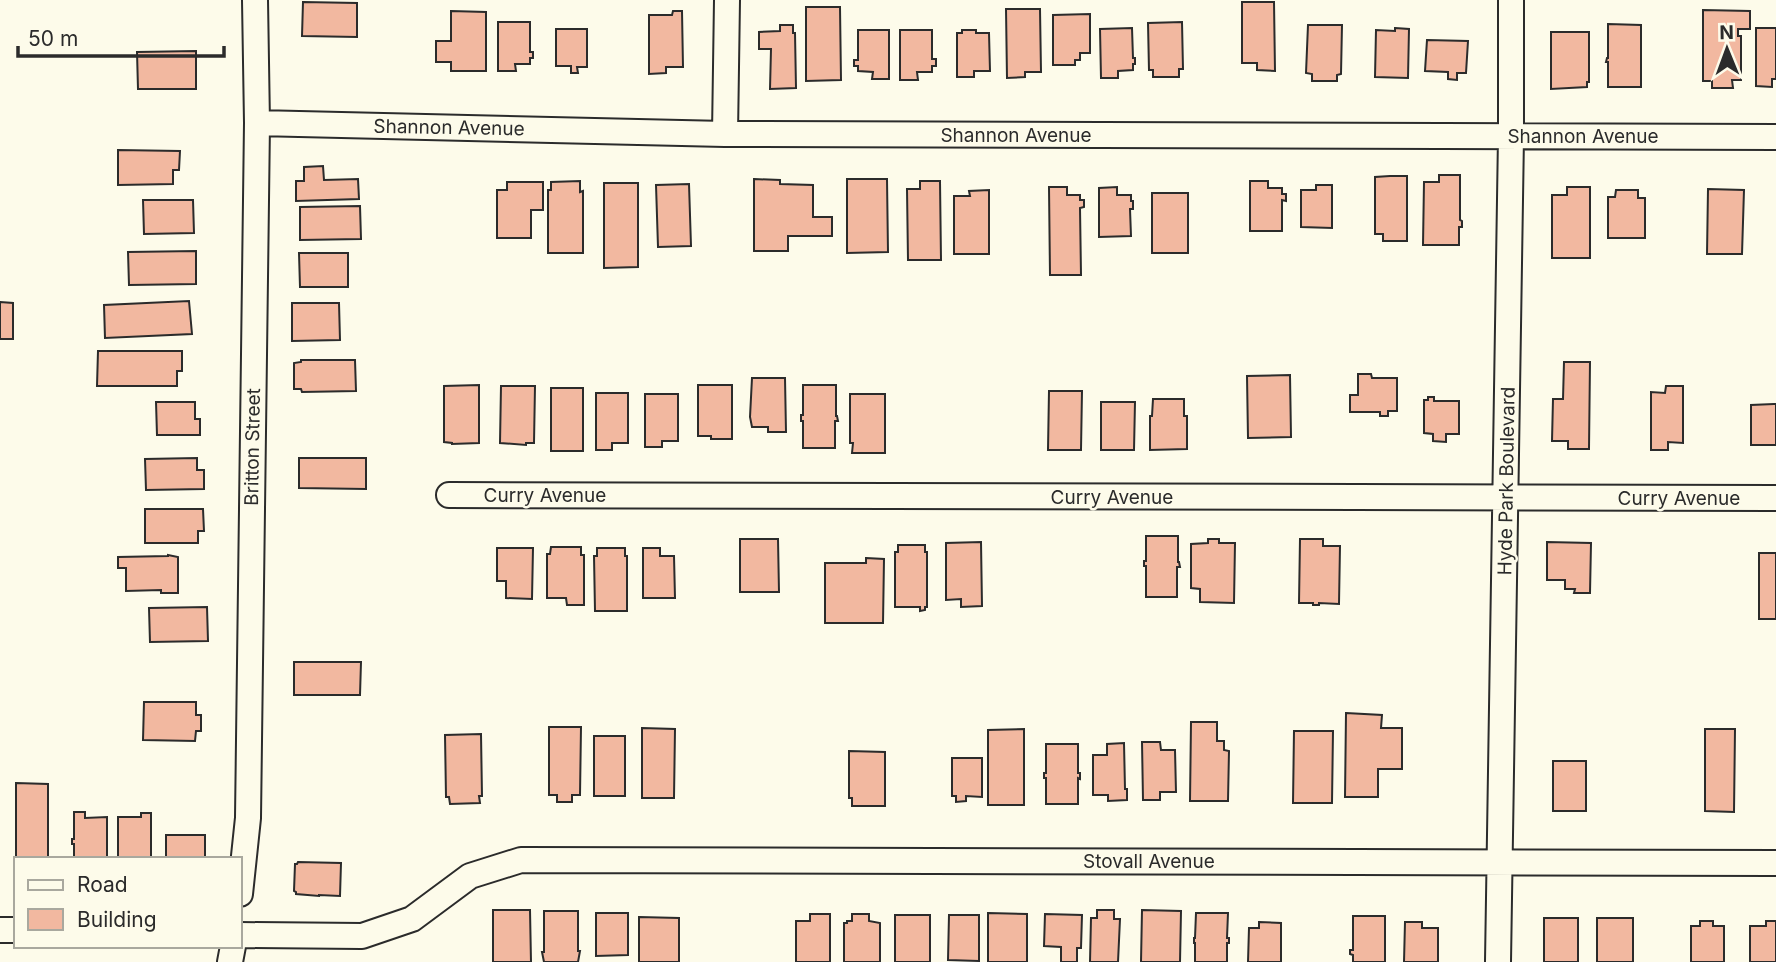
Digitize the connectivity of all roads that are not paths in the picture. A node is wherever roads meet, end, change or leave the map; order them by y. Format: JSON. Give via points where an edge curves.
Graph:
{"nodes":[{"id":1,"x":256,"y":0,"type":"edge"},
{"id":2,"x":727,"y":0,"type":"edge"},
{"id":3,"x":1511,"y":0,"type":"edge"},
{"id":4,"x":257,"y":123,"type":"junction"},
{"id":5,"x":726,"y":134,"type":"junction"},
{"id":6,"x":1511,"y":136,"type":"junction"},
{"id":7,"x":1776,"y":136,"type":"edge"},
{"id":8,"x":449,"y":495,"type":"dead end"},
{"id":9,"x":1506,"y":498,"type":"junction"},
{"id":10,"x":1776,"y":498,"type":"edge"},
{"id":11,"x":1499,"y":862,"type":"junction"},
{"id":12,"x":1776,"y":863,"type":"edge"},
{"id":13,"x":242,"y":875,"type":"edge"},
{"id":14,"x":242,"y":935,"type":"edge"},
{"id":15,"x":1498,"y":962,"type":"edge"}],
"edges":[{"from":1,"to":4,"type":"street","name":"Britton Street"},
{"from":2,"to":5,"type":"street"},
{"from":3,"to":6,"type":"street","name":"Hyde Park Boulevard"},
{"from":4,"to":5,"type":"street","name":"Shannon Avenue"},
{"from":4,"to":13,"type":"street","name":"Britton Street","via":[[248,818]]},
{"from":5,"to":6,"type":"street","name":"Shannon Avenue"},
{"from":6,"to":7,"type":"street","name":"Shannon Avenue"},
{"from":6,"to":9,"type":"street","name":"Hyde Park Boulevard"},
{"from":8,"to":9,"type":"street","name":"Curry Avenue"},
{"from":9,"to":10,"type":"street","name":"Curry Avenue"},
{"from":9,"to":11,"type":"street","name":"Hyde Park Boulevard"},
{"from":11,"to":12,"type":"street","name":"Stovall Avenue"},
{"from":11,"to":14,"type":"street","name":"Stovall Avenue","via":[[521,860],[470,876],[412,919],[362,936]]},
{"from":11,"to":15,"type":"street","name":"Hyde Park Boulevard"}]}
